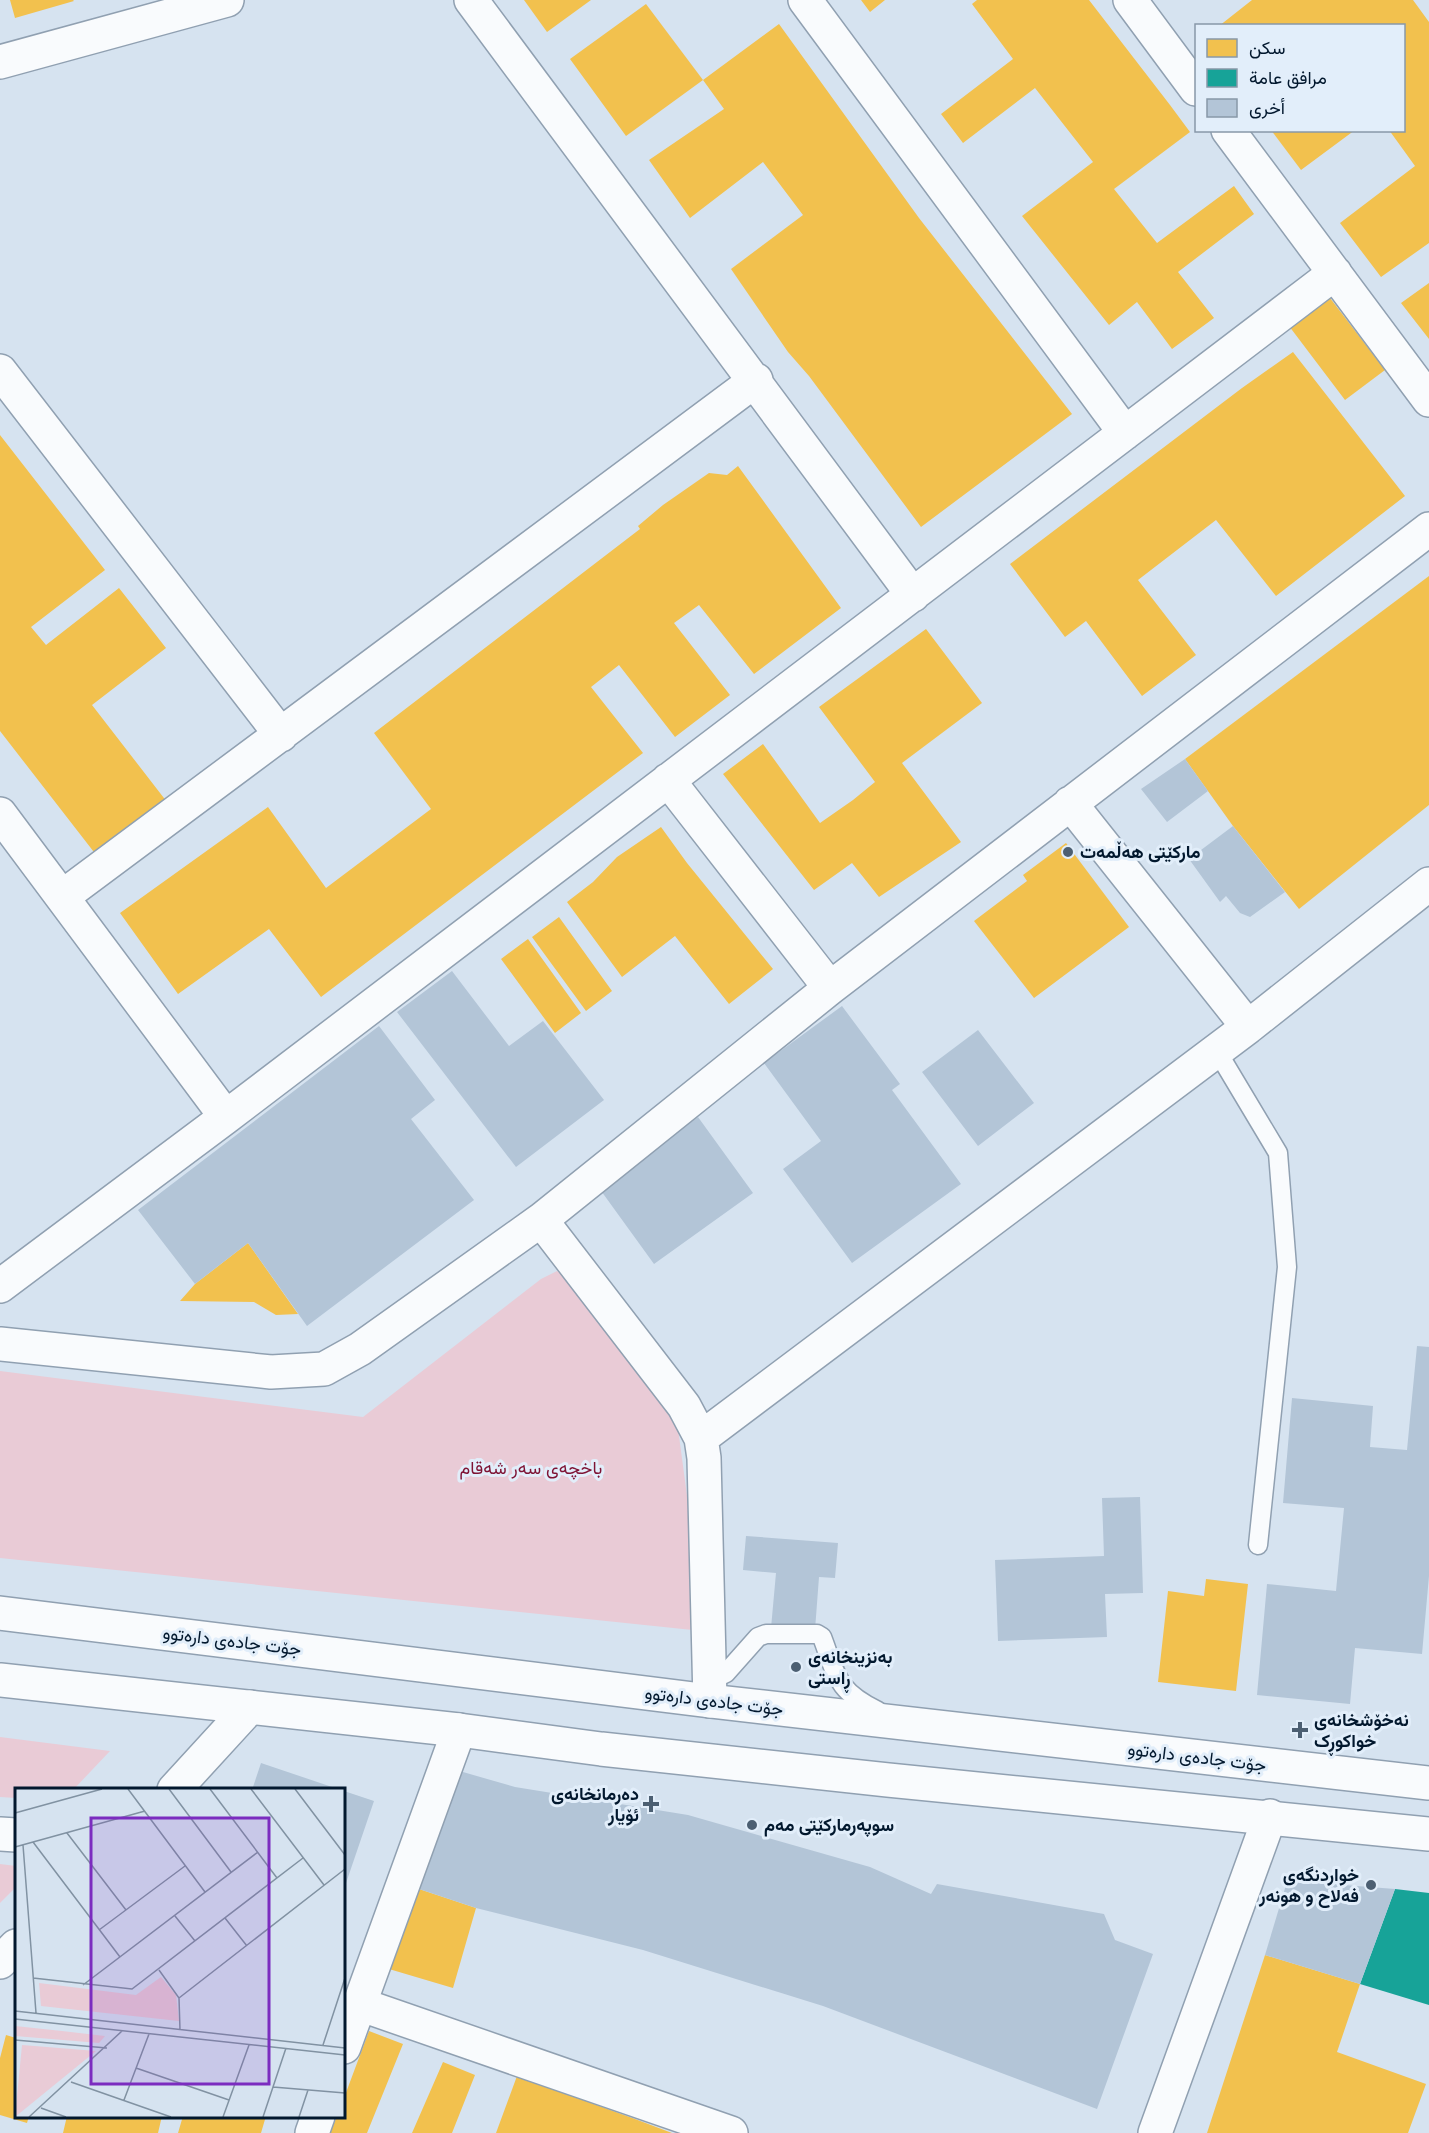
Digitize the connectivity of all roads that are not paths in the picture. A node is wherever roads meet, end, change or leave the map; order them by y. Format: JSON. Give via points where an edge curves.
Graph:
{"nodes":[{"id":1,"x":227,"y":0,"type":"edge"},
{"id":2,"x":471,"y":0,"type":"edge"},
{"id":3,"x":804,"y":0,"type":"edge"},
{"id":4,"x":1130,"y":0,"type":"edge"},
{"id":5,"x":0,"y":62,"type":"edge"},
{"id":6,"x":1195,"y":86,"type":"edge"},
{"id":7,"x":1229,"y":132,"type":"edge"},
{"id":8,"x":1335,"y":273,"type":"junction"},
{"id":9,"x":0,"y":371,"type":"edge"},
{"id":10,"x":756,"y":380,"type":"junction"},
{"id":11,"x":1429,"y":400,"type":"edge"},
{"id":12,"x":1125,"y":433,"type":"junction"},
{"id":13,"x":1429,"y":529,"type":"edge"},
{"id":14,"x":913,"y":594,"type":"junction"},
{"id":15,"x":281,"y":735,"type":"junction"},
{"id":16,"x":668,"y":780,"type":"junction"},
{"id":17,"x":1070,"y":803,"type":"junction"},
{"id":18,"x":0,"y":814,"type":"edge"},
{"id":19,"x":1429,"y":884,"type":"edge"},
{"id":20,"x":62,"y":897,"type":"junction"},
{"id":21,"x":830,"y":988,"type":"junction"},
{"id":22,"x":1248,"y":1027,"type":"junction"},
{"id":23,"x":1217,"y":1051,"type":"junction"},
{"id":24,"x":226,"y":1117,"type":"junction"},
{"id":25,"x":541,"y":1220,"type":"junction"},
{"id":26,"x":0,"y":1286,"type":"edge"},
{"id":27,"x":0,"y":1344,"type":"edge"},
{"id":28,"x":701,"y":1438,"type":"junction"},
{"id":29,"x":1258,"y":1545,"type":"dead end"},
{"id":30,"x":0,"y":1613,"type":"edge"},
{"id":31,"x":0,"y":1680,"type":"edge"},
{"id":32,"x":709,"y":1691,"type":"junction"},
{"id":33,"x":250,"y":1707,"type":"junction"},
{"id":34,"x":904,"y":1724,"type":"junction"},
{"id":35,"x":459,"y":1730,"type":"junction"},
{"id":36,"x":1429,"y":1783,"type":"edge"},
{"id":37,"x":176,"y":1788,"type":"edge"},
{"id":38,"x":1270,"y":1816,"type":"junction"},
{"id":39,"x":1429,"y":1833,"type":"edge"},
{"id":40,"x":0,"y":1834,"type":"edge"},
{"id":41,"x":15,"y":1835,"type":"edge"},
{"id":42,"x":15,"y":1947,"type":"edge"},
{"id":43,"x":0,"y":1962,"type":"edge"},
{"id":44,"x":359,"y":2004,"type":"junction"},
{"id":45,"x":345,"y":2044,"type":"edge"},
{"id":46,"x":317,"y":2118,"type":"edge"},
{"id":47,"x":312,"y":2133,"type":"edge"},
{"id":48,"x":731,"y":2133,"type":"edge"},
{"id":49,"x":1155,"y":2133,"type":"edge"}],
"edges":[{"from":1,"to":5,"type":"street"},
{"from":2,"to":10,"type":"street"},
{"from":3,"to":12,"type":"street"},
{"from":4,"to":6,"type":"street"},
{"from":7,"to":8,"type":"street"},
{"from":8,"to":11,"type":"street"},
{"from":8,"to":12,"type":"street"},
{"from":9,"to":15,"type":"street"},
{"from":10,"to":14,"type":"street"},
{"from":10,"to":15,"type":"street"},
{"from":12,"to":14,"type":"street"},
{"from":13,"to":17,"type":"street"},
{"from":14,"to":16,"type":"street"},
{"from":15,"to":20,"type":"street"},
{"from":16,"to":21,"type":"street"},
{"from":16,"to":24,"type":"street"},
{"from":17,"to":21,"type":"street"},
{"from":17,"to":22,"type":"street"},
{"from":18,"to":20,"type":"street"},
{"from":19,"to":22,"type":"street"},
{"from":20,"to":24,"type":"street"},
{"from":21,"to":25,"type":"street"},
{"from":22,"to":23,"type":"street"},
{"from":23,"to":28,"type":"street"},
{"from":23,"to":29,"type":"lane","via":[[1278,1153],[1287,1267]]},
{"from":24,"to":26,"type":"street"},
{"from":25,"to":27,"type":"street","via":[[360,1349],[324,1369],[271,1372]]},
{"from":25,"to":28,"type":"street","via":[[684,1406]]},
{"from":28,"to":32,"type":"street"},
{"from":30,"to":32,"type":"street","name":"جۆت جادەی دارەتوو"},
{"from":31,"to":33,"type":"street"},
{"from":32,"to":34,"type":"street","name":"جۆت جادەی دارەتوو"},
{"from":32,"to":34,"type":"lane","via":[[758,1637],[817,1634],[822,1637],[842,1687],[854,1700]]},
{"from":33,"to":35,"type":"street"},
{"from":33,"to":37,"type":"street"},
{"from":34,"to":36,"type":"street","name":"جۆت جادەی دارەتوو"},
{"from":35,"to":38,"type":"street","via":[[888,1780]]},
{"from":35,"to":44,"type":"street"},
{"from":38,"to":39,"type":"street"},
{"from":38,"to":49,"type":"street"},
{"from":40,"to":41,"type":"street"},
{"from":42,"to":43,"type":"street"},
{"from":44,"to":45,"type":"street"},
{"from":44,"to":48,"type":"street"},
{"from":46,"to":47,"type":"street"}]}
